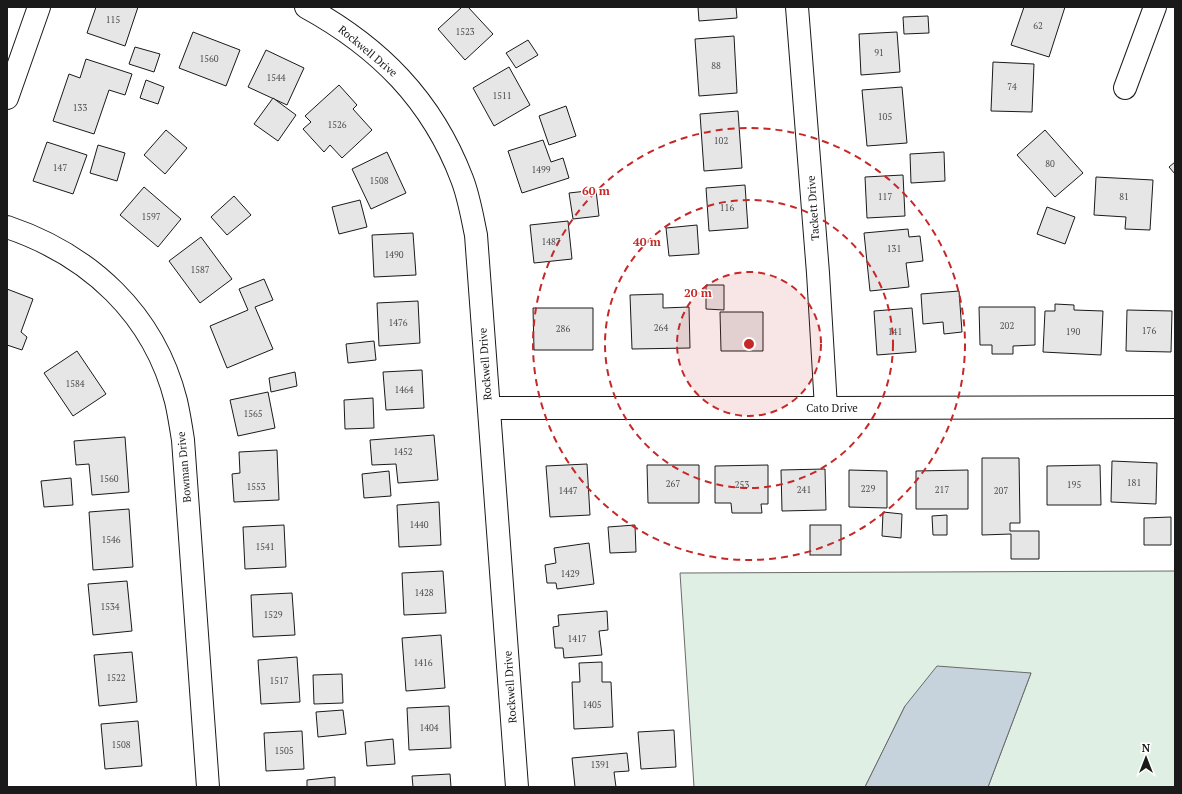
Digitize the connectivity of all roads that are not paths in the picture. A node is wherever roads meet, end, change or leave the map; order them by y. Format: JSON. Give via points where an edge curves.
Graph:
{"nodes":[{"id":1,"x":39,"y":7,"type":"edge"},
{"id":2,"x":306,"y":7,"type":"edge"},
{"id":3,"x":797,"y":7,"type":"edge"},
{"id":4,"x":1155,"y":7,"type":"edge"},
{"id":5,"x":1124,"y":88,"type":"dead end"},
{"id":6,"x":7,"y":98,"type":"edge"},
{"id":7,"x":7,"y":227,"type":"edge"},
{"id":8,"x":1175,"y":406,"type":"edge"},
{"id":9,"x":489,"y":408,"type":"junction"},
{"id":10,"x":826,"y":408,"type":"junction"},
{"id":11,"x":208,"y":787,"type":"edge"},
{"id":12,"x":518,"y":787,"type":"edge"}],
"edges":[{"from":1,"to":6,"type":"street"},
{"from":2,"to":9,"type":"street","name":"Rockwell Drive","via":[[331,21],[386,63],[429,114],[448,146],[462,179],[476,235]]},
{"from":3,"to":10,"type":"street","name":"Tackett Drive"},
{"from":4,"to":5,"type":"street"},
{"from":7,"to":11,"type":"street","name":"Bowman Drive","via":[[48,243],[78,261],[105,282],[148,335],[164,367],[176,401],[183,440]]},
{"from":8,"to":10,"type":"street","name":"Cato Drive"},
{"from":9,"to":10,"type":"street","name":"Cato Drive"},
{"from":9,"to":12,"type":"street","name":"Rockwell Drive"}]}
